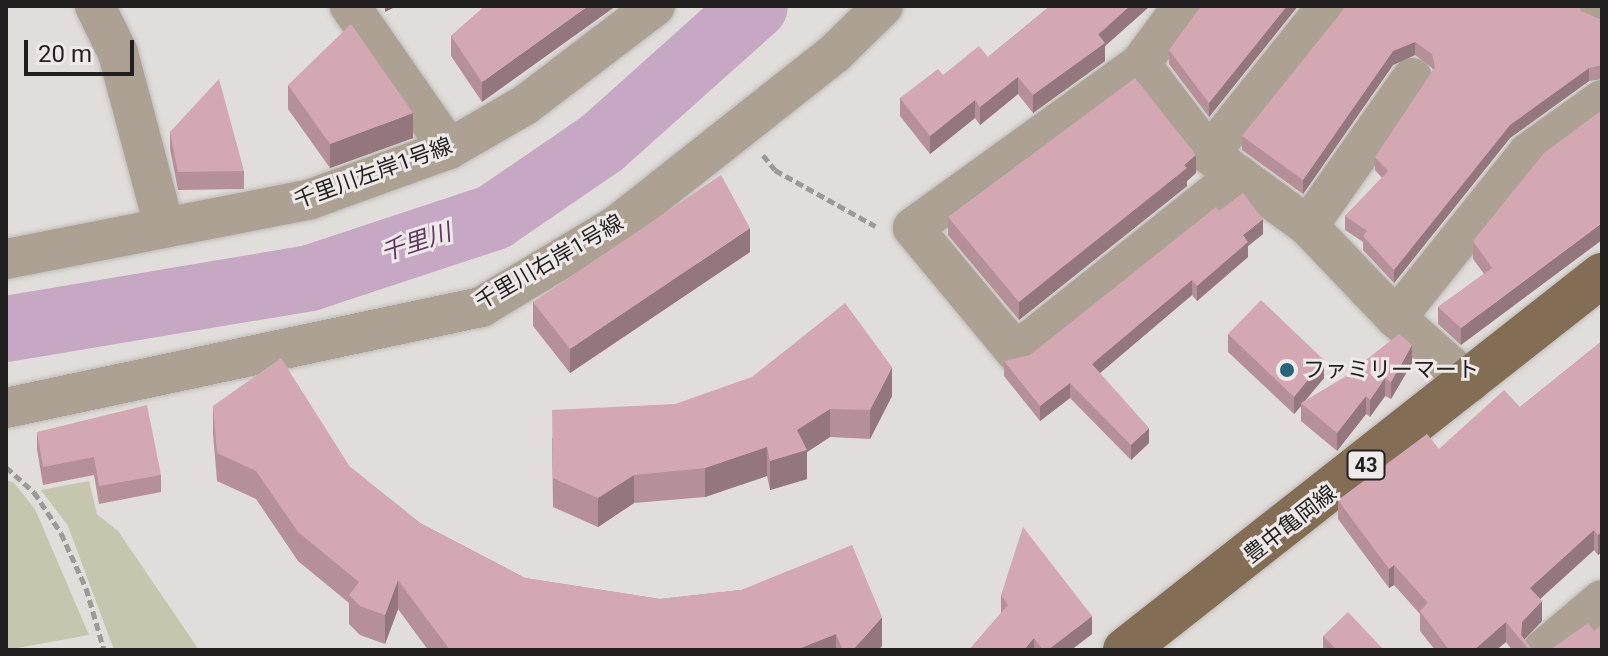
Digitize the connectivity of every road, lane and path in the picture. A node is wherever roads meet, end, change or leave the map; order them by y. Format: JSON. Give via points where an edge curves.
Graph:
{"nodes":[{"id":1,"x":95,"y":6,"type":"edge"},
{"id":2,"x":350,"y":6,"type":"edge"},
{"id":3,"x":655,"y":6,"type":"edge"},
{"id":4,"x":883,"y":6,"type":"edge"},
{"id":5,"x":1183,"y":6,"type":"edge"},
{"id":6,"x":1594,"y":6,"type":"edge"},
{"id":7,"x":1325,"y":9,"type":"dead end"},
{"id":8,"x":1602,"y":11,"type":"edge"},
{"id":9,"x":1140,"y":64,"type":"junction"},
{"id":10,"x":1412,"y":78,"type":"dead end"},
{"id":11,"x":1602,"y":100,"type":"edge"},
{"id":12,"x":741,"y":128,"type":"junction"},
{"id":13,"x":449,"y":149,"type":"junction"},
{"id":14,"x":1224,"y":165,"type":"junction"},
{"id":15,"x":164,"y":226,"type":"junction"},
{"id":16,"x":1308,"y":226,"type":"junction"},
{"id":17,"x":913,"y":228,"type":"junction"},
{"id":18,"x":6,"y":259,"type":"edge"},
{"id":19,"x":1601,"y":278,"type":"edge"},
{"id":20,"x":1396,"y":318,"type":"junction"},
{"id":21,"x":1470,"y":383,"type":"junction"},
{"id":22,"x":6,"y":408,"type":"edge"},
{"id":23,"x":6,"y":467,"type":"edge"},
{"id":24,"x":1602,"y":600,"type":"edge"},
{"id":25,"x":104,"y":650,"type":"edge"},
{"id":26,"x":1125,"y":650,"type":"edge"},
{"id":27,"x":1543,"y":650,"type":"edge"}],
"edges":[{"from":1,"to":15,"type":"street","via":[[118,53]]},
{"from":2,"to":13,"type":"street"},
{"from":3,"to":13,"type":"street","name":"千里川左岸1号線","via":[[525,105]]},
{"from":4,"to":12,"type":"street","name":"千里川右岸1号線","via":[[835,53]]},
{"from":5,"to":9,"type":"street"},
{"from":6,"to":8,"type":"street"},
{"from":7,"to":14,"type":"street"},
{"from":9,"to":14,"type":"street"},
{"from":9,"to":17,"type":"street"},
{"from":10,"to":16,"type":"street"},
{"from":11,"to":20,"type":"street","via":[[1528,153]]},
{"from":12,"to":17,"type":"path","via":[[775,170],[889,234]]},
{"from":12,"to":22,"type":"street","name":"千里川右岸1号線","via":[[616,226],[481,307]]},
{"from":13,"to":15,"type":"street","name":"千里川左岸1号線","via":[[308,200]]},
{"from":14,"to":16,"type":"street"},
{"from":14,"to":17,"type":"street","via":[[1016,352]]},
{"from":15,"to":18,"type":"street","name":"千里川左岸1号線"},
{"from":16,"to":20,"type":"street"},
{"from":19,"to":21,"type":"main road","name":"豊中亀岡線","number":"43"},
{"from":20,"to":21,"type":"street"},
{"from":21,"to":26,"type":"main road","name":"豊中亀岡線","number":"43"},
{"from":23,"to":25,"type":"path","via":[[34,492],[61,533],[86,588]]},
{"from":24,"to":27,"type":"street"}]}
